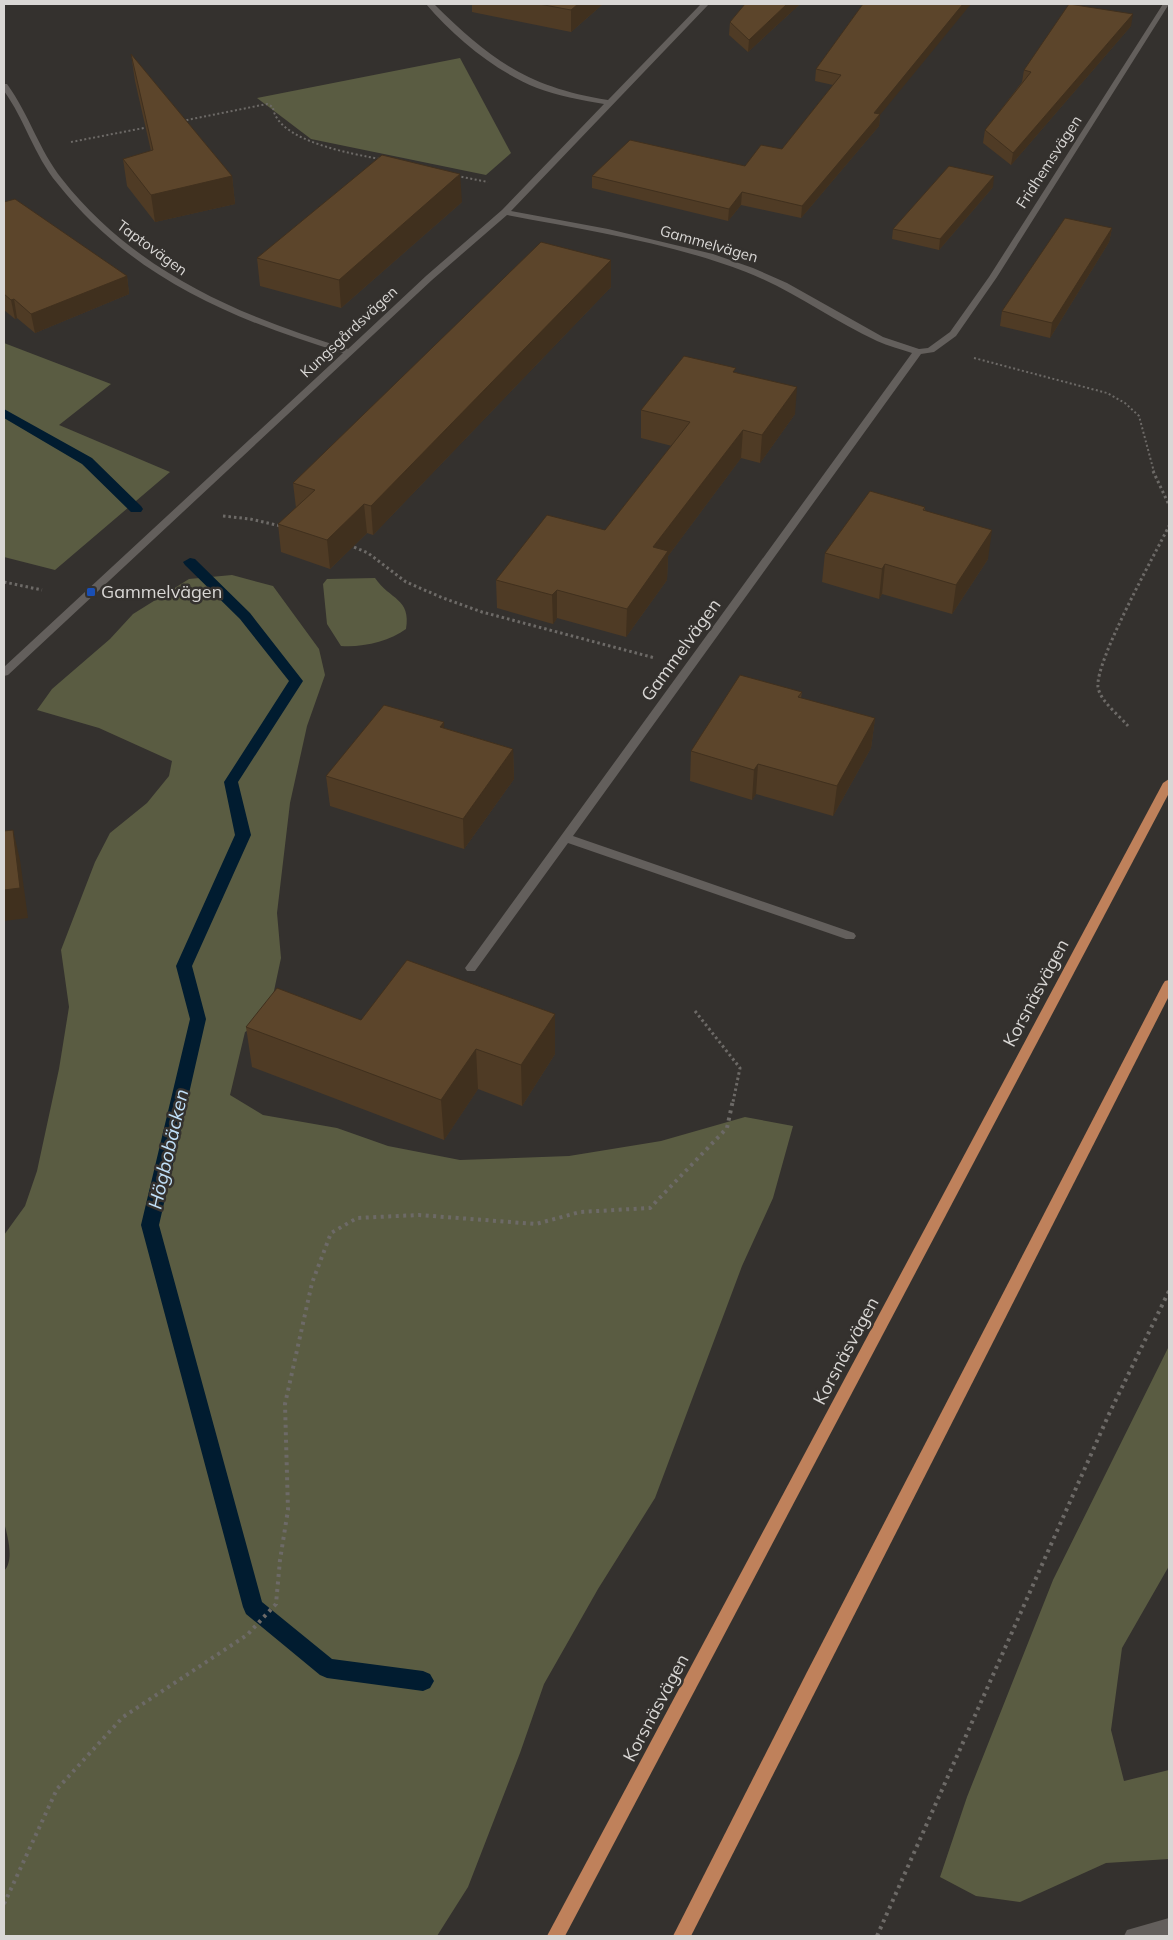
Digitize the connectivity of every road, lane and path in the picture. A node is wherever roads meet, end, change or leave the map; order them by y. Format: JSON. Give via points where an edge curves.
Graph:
{"nodes":[{"id":1,"x":430,"y":4,"type":"edge"},
{"id":2,"x":705,"y":4,"type":"edge"},
{"id":3,"x":1167,"y":4,"type":"edge"},
{"id":4,"x":4,"y":86,"type":"edge"},
{"id":5,"x":610,"y":103,"type":"junction"},
{"id":6,"x":178,"y":121,"type":"edge"},
{"id":7,"x":149,"y":127,"type":"edge"},
{"id":8,"x":41,"y":148,"type":"junction"},
{"id":9,"x":381,"y":160,"type":"edge"},
{"id":10,"x":457,"y":176,"type":"edge"},
{"id":11,"x":496,"y":184,"type":"dead end"},
{"id":12,"x":506,"y":212,"type":"junction"},
{"id":13,"x":953,"y":334,"type":"joint"},
{"id":14,"x":931,"y":350,"type":"junction"},
{"id":15,"x":349,"y":352,"type":"junction"},
{"id":16,"x":918,"y":352,"type":"junction"},
{"id":17,"x":1169,"y":505,"type":"edge"},
{"id":18,"x":176,"y":513,"type":"junction"},
{"id":19,"x":1169,"y":526,"type":"edge"},
{"id":20,"x":286,"y":528,"type":"edge"},
{"id":21,"x":346,"y":543,"type":"edge"},
{"id":22,"x":4,"y":582,"type":"edge"},
{"id":23,"x":45,"y":591,"type":"dead end"},
{"id":24,"x":689,"y":668,"type":"junction"},
{"id":25,"x":4,"y":673,"type":"edge"},
{"id":26,"x":1128,"y":726,"type":"dead end"},
{"id":27,"x":1169,"y":783,"type":"edge"},
{"id":28,"x":566,"y":838,"type":"junction"},
{"id":29,"x":850,"y":936,"type":"dead end"},
{"id":30,"x":471,"y":968,"type":"dead end"},
{"id":31,"x":1169,"y":984,"type":"edge"},
{"id":32,"x":695,"y":1011,"type":"dead end"},
{"id":33,"x":1169,"y":1291,"type":"edge"},
{"id":34,"x":4,"y":1904,"type":"edge"},
{"id":35,"x":1169,"y":1927,"type":"edge"},
{"id":36,"x":556,"y":1936,"type":"edge"},
{"id":37,"x":682,"y":1936,"type":"edge"},
{"id":38,"x":876,"y":1936,"type":"edge"},
{"id":39,"x":1133,"y":1936,"type":"edge"}],
"edges":[{"from":1,"to":5,"type":"street","via":[[480,52],[516,75],[558,93]]},
{"from":2,"to":5,"type":"street","name":"Kungsgårdsvägen"},
{"from":3,"to":13,"type":"street","name":"Fridhemsvägen"},
{"from":4,"to":8,"type":"street","name":"Taptovägen"},
{"from":5,"to":12,"type":"street","name":"Kungsgårdsvägen"},
{"from":6,"to":9,"type":"path","via":[[267,104],[272,107],[275,118],[297,135],[320,145]]},
{"from":7,"to":8,"type":"path"},
{"from":8,"to":15,"type":"street","name":"Taptovägen","via":[[58,178],[84,211],[162,276],[191,293],[253,320]]},
{"from":10,"to":11,"type":"path"},
{"from":12,"to":15,"type":"street","name":"Kungsgårdsvägen"},
{"from":12,"to":16,"type":"street","name":"Gammelvägen","via":[[608,232],[700,254],[750,270],[784,284],[880,339]]},
{"from":13,"to":14,"type":"street","name":"Gammelvägen"},
{"from":14,"to":16,"type":"street","name":"Gammelvägen"},
{"from":14,"to":17,"type":"path","via":[[992,362],[1107,393],[1125,403],[1139,416],[1155,478]]},
{"from":15,"to":18,"type":"street","name":"Kungsgårdsvägen"},
{"from":16,"to":24,"type":"street","name":"Gammelvägen"},
{"from":18,"to":20,"type":"path","via":[[250,519]]},
{"from":18,"to":25,"type":"street","name":"Kungsgårdsvägen"},
{"from":19,"to":26,"type":"path","via":[[1146,568],[1097,681],[1098,690]]},
{"from":21,"to":24,"type":"path","via":[[368,554],[406,582],[443,598],[482,612]]},
{"from":22,"to":23,"type":"path"},
{"from":24,"to":28,"type":"street","name":"Gammelvägen"},
{"from":27,"to":36,"type":"main road","name":"Korsnäsvägen"},
{"from":28,"to":29,"type":"street"},
{"from":28,"to":30,"type":"street","name":"Gammelvägen"},
{"from":31,"to":37,"type":"main road"},
{"from":32,"to":34,"type":"path","via":[[740,1068],[727,1128],[650,1208],[580,1212],[536,1224],[419,1215],[357,1218],[331,1233],[312,1283],[285,1404],[288,1510],[276,1604],[247,1634],[123,1717],[57,1789]]},
{"from":33,"to":38,"type":"path","via":[[1109,1414]]},
{"from":35,"to":39,"type":"street"}]}
